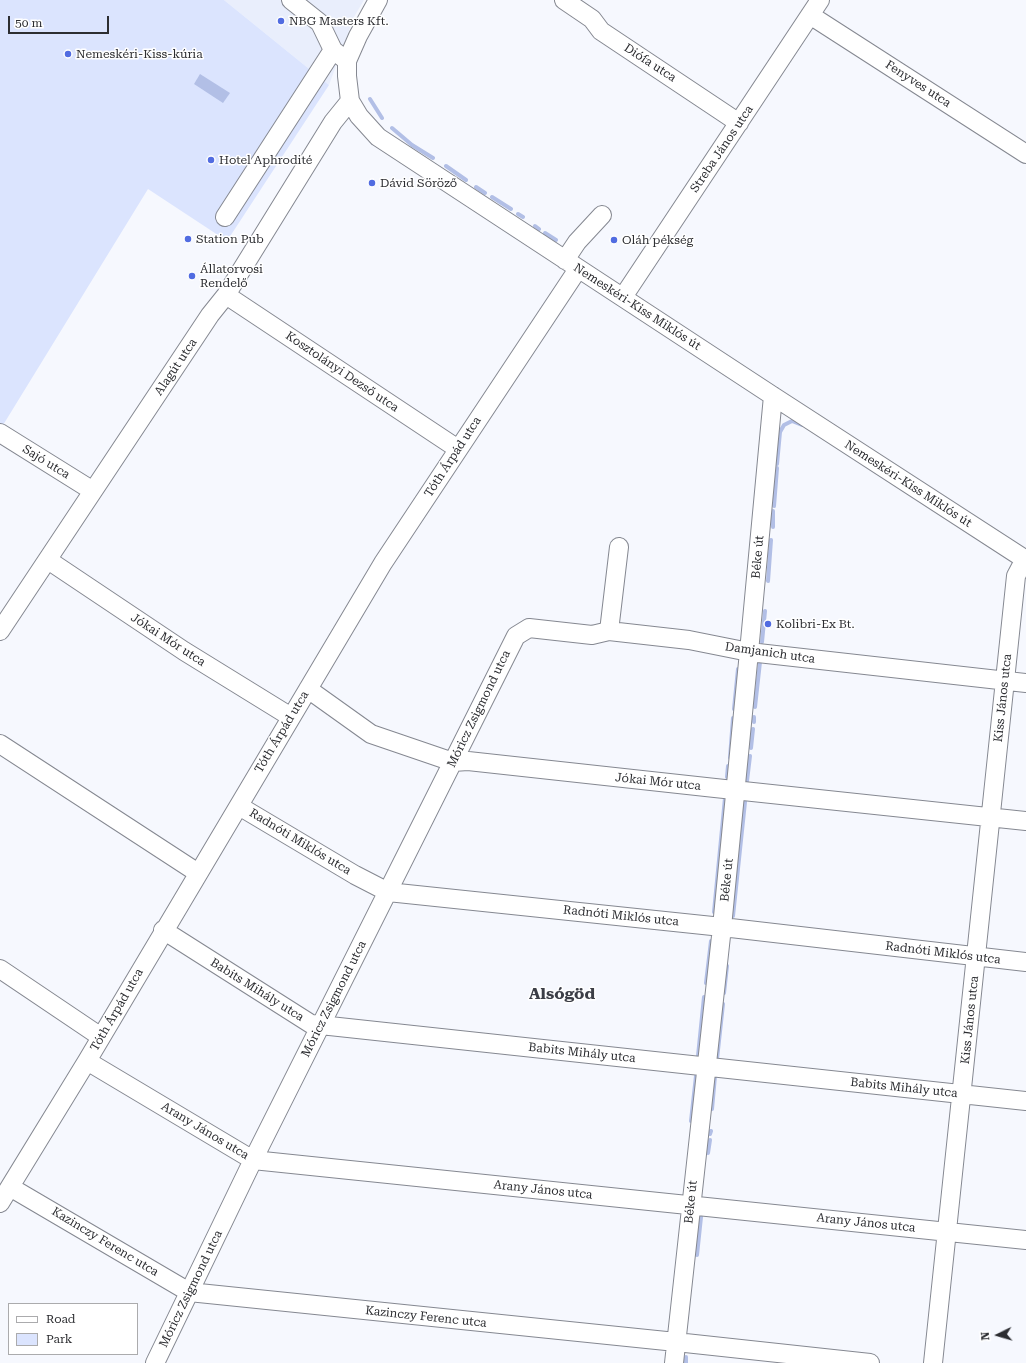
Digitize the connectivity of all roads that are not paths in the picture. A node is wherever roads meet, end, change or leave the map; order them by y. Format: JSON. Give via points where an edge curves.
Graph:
{"nodes":[{"id":1,"x":291,"y":0,"type":"edge"},
{"id":2,"x":378,"y":0,"type":"edge"},
{"id":3,"x":564,"y":0,"type":"edge"},
{"id":4,"x":815,"y":7,"type":"edge"},
{"id":5,"x":332,"y":50,"type":"junction"},
{"id":6,"x":347,"y":61,"type":"junction"},
{"id":7,"x":350,"y":101,"type":"junction"},
{"id":8,"x":739,"y":123,"type":"junction"},
{"id":9,"x":1026,"y":154,"type":"edge"},
{"id":10,"x":602,"y":215,"type":"dead end"},
{"id":11,"x":225,"y":217,"type":"dead end"},
{"id":12,"x":571,"y":264,"type":"junction"},
{"id":13,"x":226,"y":295,"type":"junction"},
{"id":14,"x":623,"y":297,"type":"junction"},
{"id":15,"x":773,"y":396,"type":"junction"},
{"id":16,"x":0,"y":433,"type":"edge"},
{"id":17,"x":458,"y":449,"type":"junction"},
{"id":18,"x":93,"y":491,"type":"junction"},
{"id":19,"x":618,"y":547,"type":"dead end"},
{"id":20,"x":48,"y":560,"type":"junction"},
{"id":21,"x":1026,"y":560,"type":"edge"},
{"id":22,"x":0,"y":631,"type":"edge"},
{"id":23,"x":609,"y":631,"type":"junction"},
{"id":24,"x":516,"y":636,"type":"joint"},
{"id":25,"x":749,"y":652,"type":"junction"},
{"id":26,"x":1005,"y":680,"type":"junction"},
{"id":27,"x":1026,"y":682,"type":"edge"},
{"id":28,"x":308,"y":689,"type":"junction"},
{"id":29,"x":291,"y":717,"type":"junction"},
{"id":30,"x":0,"y":744,"type":"edge"},
{"id":31,"x":453,"y":762,"type":"junction"},
{"id":32,"x":735,"y":790,"type":"junction"},
{"id":33,"x":239,"y":806,"type":"junction"},
{"id":34,"x":990,"y":817,"type":"junction"},
{"id":35,"x":1026,"y":821,"type":"edge"},
{"id":36,"x":198,"y":873,"type":"junction"},
{"id":37,"x":388,"y":892,"type":"junction"},
{"id":38,"x":722,"y":927,"type":"junction"},
{"id":39,"x":164,"y":930,"type":"junction"},
{"id":40,"x":977,"y":957,"type":"junction"},
{"id":41,"x":1026,"y":962,"type":"edge"},
{"id":42,"x":0,"y":969,"type":"edge"},
{"id":43,"x":321,"y":1024,"type":"junction"},
{"id":44,"x":101,"y":1037,"type":"junction"},
{"id":45,"x":87,"y":1061,"type":"junction"},
{"id":46,"x":706,"y":1066,"type":"junction"},
{"id":47,"x":962,"y":1095,"type":"junction"},
{"id":48,"x":1026,"y":1101,"type":"edge"},
{"id":49,"x":253,"y":1160,"type":"junction"},
{"id":50,"x":4,"y":1194,"type":"edge"},
{"id":51,"x":691,"y":1206,"type":"junction"},
{"id":52,"x":947,"y":1231,"type":"junction"},
{"id":53,"x":1026,"y":1240,"type":"edge"},
{"id":54,"x":189,"y":1292,"type":"junction"},
{"id":55,"x":676,"y":1342,"type":"junction"},
{"id":56,"x":155,"y":1363,"type":"edge"},
{"id":57,"x":674,"y":1363,"type":"edge"},
{"id":58,"x":870,"y":1363,"type":"edge"},
{"id":59,"x":933,"y":1363,"type":"edge"}],
"edges":[{"from":1,"to":5,"type":"street","via":[[320,23]]},
{"from":2,"to":6,"type":"street","name":"Nemeskéri-Kiss Miklós út"},
{"from":3,"to":8,"type":"street","name":"Diófa utca","via":[[592,19],[601,30]]},
{"from":4,"to":8,"type":"street","name":"Streba János utca"},
{"from":4,"to":9,"type":"street","name":"Fenyves utca"},
{"from":5,"to":6,"type":"street"},
{"from":5,"to":11,"type":"street"},
{"from":6,"to":7,"type":"street","name":"Nemeskéri-Kiss Miklós út"},
{"from":7,"to":12,"type":"street","name":"Nemeskéri-Kiss Miklós út","via":[[359,116],[378,137]]},
{"from":7,"to":13,"type":"street","name":"Alagút utca","via":[[333,122]]},
{"from":8,"to":14,"type":"street","name":"Streba János utca"},
{"from":10,"to":12,"type":"street","name":"Tóth Árpád utca","via":[[577,242]]},
{"from":12,"to":14,"type":"street","name":"Nemeskéri-Kiss Miklós út"},
{"from":12,"to":17,"type":"street","name":"Tóth Árpád utca"},
{"from":13,"to":17,"type":"street","name":"Kosztolányi Dezső utca"},
{"from":13,"to":18,"type":"street","name":"Alagút utca","via":[[210,315]]},
{"from":14,"to":15,"type":"street","name":"Nemeskéri-Kiss Miklós út"},
{"from":15,"to":21,"type":"street","name":"Nemeskéri-Kiss Miklós út"},
{"from":15,"to":25,"type":"street","name":"Béke út"},
{"from":16,"to":18,"type":"street","name":"Sajó utca"},
{"from":17,"to":28,"type":"street","name":"Tóth Árpád utca","via":[[383,563]]},
{"from":18,"to":20,"type":"street","name":"Alagút utca"},
{"from":19,"to":23,"type":"street"},
{"from":20,"to":22,"type":"street","name":"Alagút utca"},
{"from":20,"to":29,"type":"street","name":"Jókai Mór utca","via":[[184,651]]},
{"from":21,"to":26,"type":"street","name":"Kiss János utca","via":[[1016,576]]},
{"from":23,"to":24,"type":"street","name":"Damjanich utca","via":[[592,635],[529,628]]},
{"from":23,"to":25,"type":"street","name":"Damjanich utca","via":[[689,640]]},
{"from":24,"to":31,"type":"street","name":"Móricz Zsigmond utca"},
{"from":25,"to":26,"type":"street","name":"Damjanich utca"},
{"from":25,"to":32,"type":"street","name":"Béke út"},
{"from":26,"to":27,"type":"street","name":"Damjanich utca"},
{"from":26,"to":34,"type":"street","name":"Kiss János utca"},
{"from":28,"to":29,"type":"street","name":"Tóth Árpád utca"},
{"from":28,"to":31,"type":"street","name":"Jókai Mór utca","via":[[371,734]]},
{"from":29,"to":33,"type":"street","name":"Tóth Árpád utca"},
{"from":30,"to":36,"type":"street"},
{"from":31,"to":32,"type":"street","name":"Jókai Mór utca","via":[[468,761]]},
{"from":31,"to":37,"type":"street","name":"Móricz Zsigmond utca"},
{"from":32,"to":34,"type":"street","name":"Jókai Mór utca"},
{"from":32,"to":38,"type":"street","name":"Béke út"},
{"from":33,"to":36,"type":"street","name":"Tóth Árpád utca"},
{"from":33,"to":37,"type":"street","name":"Radnóti Miklós utca"},
{"from":34,"to":35,"type":"street","name":"Jókai Mór utca"},
{"from":34,"to":40,"type":"street","name":"Kiss János utca"},
{"from":36,"to":39,"type":"street","name":"Tóth Árpád utca"},
{"from":37,"to":38,"type":"street","name":"Radnóti Miklós utca"},
{"from":37,"to":43,"type":"street","name":"Móricz Zsigmond utca"},
{"from":38,"to":40,"type":"street","name":"Radnóti Miklós utca"},
{"from":38,"to":46,"type":"street","name":"Béke út"},
{"from":39,"to":43,"type":"street","name":"Babits Mihály utca","via":[[311,1024]]},
{"from":39,"to":44,"type":"street","name":"Tóth Árpád utca"},
{"from":40,"to":41,"type":"street","name":"Radnóti Miklós utca"},
{"from":40,"to":47,"type":"street","name":"Kiss János utca"},
{"from":42,"to":44,"type":"street"},
{"from":43,"to":46,"type":"street","name":"Babits Mihály utca"},
{"from":43,"to":49,"type":"street","name":"Móricz Zsigmond utca"},
{"from":44,"to":45,"type":"street","name":"Tóth Árpád utca"},
{"from":45,"to":49,"type":"street","name":"Arany János utca"},
{"from":45,"to":50,"type":"street","name":"Tóth Árpád utca"},
{"from":46,"to":47,"type":"street","name":"Babits Mihály utca"},
{"from":46,"to":51,"type":"street","name":"Béke út"},
{"from":47,"to":48,"type":"street","name":"Babits Mihály utca"},
{"from":47,"to":52,"type":"street","name":"Kiss János utca"},
{"from":49,"to":51,"type":"street","name":"Arany János utca"},
{"from":49,"to":54,"type":"street","name":"Móricz Zsigmond utca"},
{"from":50,"to":54,"type":"street","name":"Kazinczy Ferenc utca"},
{"from":51,"to":52,"type":"street","name":"Arany János utca"},
{"from":51,"to":55,"type":"street","name":"Béke út"},
{"from":52,"to":53,"type":"street","name":"Arany János utca"},
{"from":52,"to":59,"type":"street","name":"Kiss János utca"},
{"from":54,"to":55,"type":"street","name":"Kazinczy Ferenc utca"},
{"from":54,"to":56,"type":"street","name":"Móricz Zsigmond utca"},
{"from":55,"to":57,"type":"street","name":"Béke út"},
{"from":55,"to":58,"type":"street","name":"Kazinczy Ferenc utca"}]}
